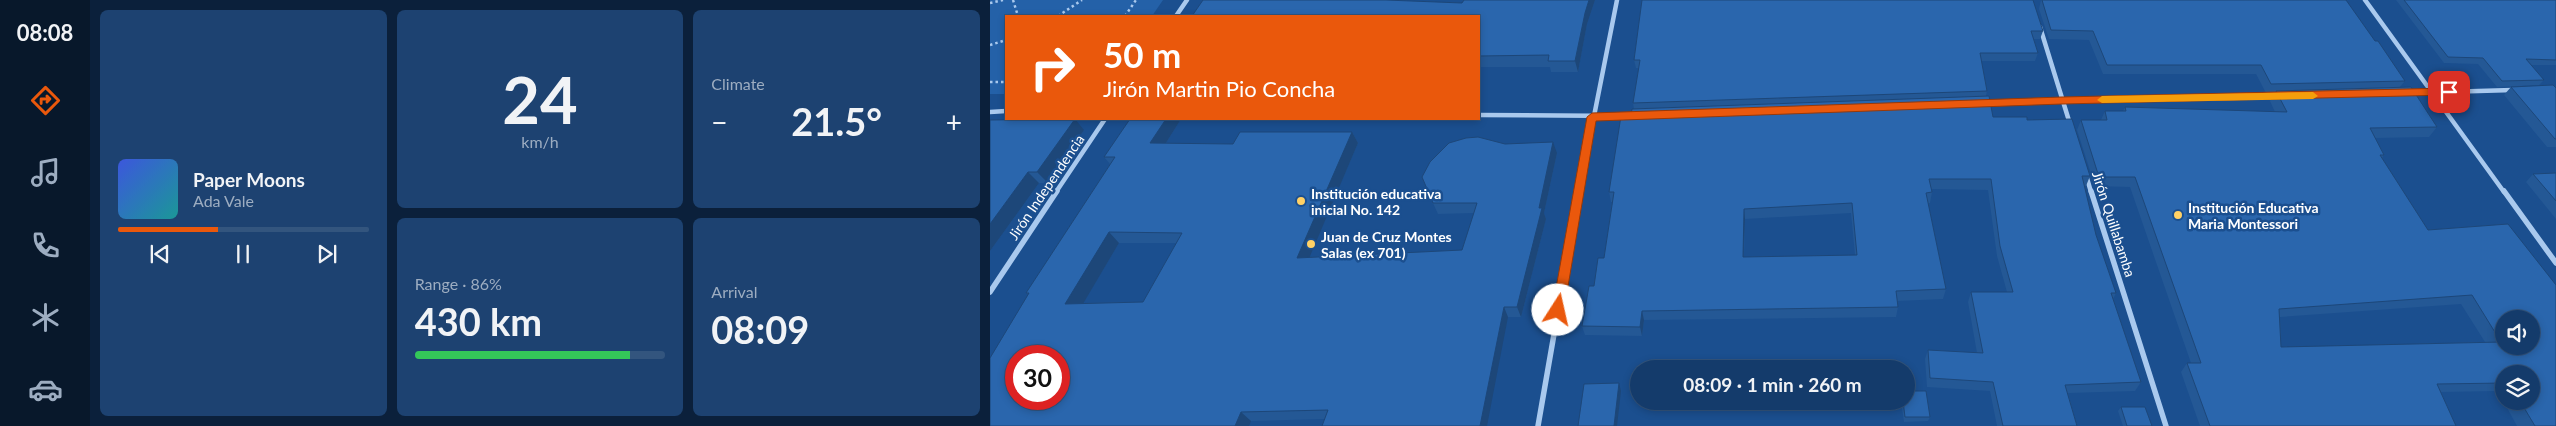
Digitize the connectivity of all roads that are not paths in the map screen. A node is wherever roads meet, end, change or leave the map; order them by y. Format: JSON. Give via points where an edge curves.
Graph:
{"nodes":[{"id":1,"x":1187,"y":0,"type":"edge"},
{"id":2,"x":1617,"y":0,"type":"edge"},
{"id":3,"x":2366,"y":0,"type":"edge"},
{"id":4,"x":1177,"y":15,"type":"edge"},
{"id":5,"x":2038,"y":18,"type":"edge"},
{"id":6,"x":2518,"y":90,"type":"edge"},
{"id":7,"x":2432,"y":92,"type":"junction"},
{"id":8,"x":2403,"y":93,"type":"edge"},
{"id":9,"x":2287,"y":97,"type":"edge"},
{"id":10,"x":2062,"y":100,"type":"junction"},
{"id":11,"x":1974,"y":104,"type":"edge"},
{"id":12,"x":990,"y":112,"type":"edge"},
{"id":13,"x":1005,"y":112,"type":"edge"},
{"id":14,"x":1480,"y":115,"type":"edge"},
{"id":15,"x":1631,"y":116,"type":"edge"},
{"id":16,"x":1592,"y":117,"type":"junction"},
{"id":17,"x":1104,"y":120,"type":"edge"},
{"id":18,"x":2071,"y":128,"type":"edge"},
{"id":19,"x":2083,"y":166,"type":"edge"},
{"id":20,"x":2556,"y":263,"type":"edge"},
{"id":21,"x":990,"y":292,"type":"edge"},
{"id":22,"x":1538,"y":426,"type":"edge"},
{"id":23,"x":2166,"y":426,"type":"edge"}],
"edges":[{"from":1,"to":4,"type":"street"},
{"from":2,"to":16,"type":"street"},
{"from":3,"to":7,"type":"street"},
{"from":5,"to":10,"type":"street"},
{"from":6,"to":7,"type":"street"},
{"from":7,"to":8,"type":"street"},
{"from":7,"to":20,"type":"street"},
{"from":9,"to":10,"type":"street"},
{"from":10,"to":11,"type":"street"},
{"from":10,"to":18,"type":"street"},
{"from":12,"to":13,"type":"street"},
{"from":14,"to":16,"type":"street"},
{"from":15,"to":16,"type":"street"},
{"from":16,"to":22,"type":"street"},
{"from":17,"to":21,"type":"street","name":"Jirón Independencia"},
{"from":19,"to":23,"type":"street","name":"Jirón Quillabamba"}]}
